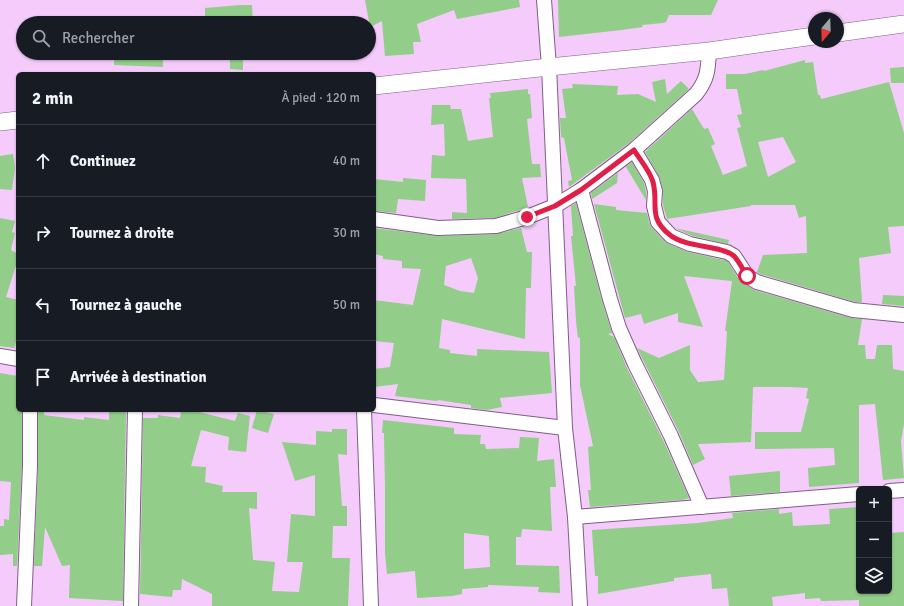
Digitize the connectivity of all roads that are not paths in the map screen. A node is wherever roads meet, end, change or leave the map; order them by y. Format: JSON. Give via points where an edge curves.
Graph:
{"nodes":[{"id":1,"x":544,"y":0,"type":"edge"},
{"id":2,"x":904,"y":24,"type":"edge"},
{"id":3,"x":844,"y":32,"type":"edge"},
{"id":4,"x":808,"y":37,"type":"edge"},
{"id":5,"x":709,"y":51,"type":"junction"},
{"id":6,"x":549,"y":67,"type":"junction"},
{"id":7,"x":376,"y":89,"type":"edge"},
{"id":8,"x":16,"y":120,"type":"edge"},
{"id":9,"x":0,"y":122,"type":"edge"},
{"id":10,"x":634,"y":150,"type":"junction"},
{"id":11,"x":581,"y":190,"type":"junction"},
{"id":12,"x":555,"y":206,"type":"junction"},
{"id":13,"x":376,"y":219,"type":"edge"},
{"id":14,"x":904,"y":314,"type":"edge"},
{"id":15,"x":0,"y":356,"type":"edge"},
{"id":16,"x":16,"y":358,"type":"edge"},
{"id":17,"x":376,"y":405,"type":"edge"},
{"id":18,"x":30,"y":412,"type":"edge"},
{"id":19,"x":135,"y":412,"type":"edge"},
{"id":20,"x":364,"y":412,"type":"edge"},
{"id":21,"x":565,"y":428,"type":"junction"},
{"id":22,"x":904,"y":490,"type":"edge"},
{"id":23,"x":892,"y":491,"type":"edge"},
{"id":24,"x":856,"y":494,"type":"edge"},
{"id":25,"x":702,"y":507,"type":"junction"},
{"id":26,"x":575,"y":517,"type":"junction"},
{"id":27,"x":24,"y":606,"type":"edge"},
{"id":28,"x":131,"y":606,"type":"edge"},
{"id":29,"x":371,"y":606,"type":"edge"},
{"id":30,"x":580,"y":606,"type":"edge"}],
"edges":[{"from":1,"to":6,"type":"street"},
{"from":2,"to":3,"type":"street"},
{"from":4,"to":5,"type":"street"},
{"from":5,"to":6,"type":"street"},
{"from":5,"to":10,"type":"street","via":[[707,74],[703,85]]},
{"from":6,"to":7,"type":"street"},
{"from":6,"to":12,"type":"street"},
{"from":8,"to":9,"type":"street"},
{"from":10,"to":11,"type":"street"},
{"from":10,"to":14,"type":"street","via":[[652,180],[658,222],[671,236],[690,244],[727,252],[734,256],[747,276],[756,282],[853,310]]},
{"from":11,"to":12,"type":"street"},
{"from":11,"to":25,"type":"street","via":[[619,328]]},
{"from":12,"to":13,"type":"street","via":[[496,226],[438,228]]},
{"from":12,"to":21,"type":"street"},
{"from":15,"to":16,"type":"street"},
{"from":17,"to":21,"type":"street"},
{"from":18,"to":27,"type":"street"},
{"from":19,"to":28,"type":"street"},
{"from":20,"to":29,"type":"street"},
{"from":21,"to":26,"type":"street"},
{"from":22,"to":23,"type":"street"},
{"from":24,"to":25,"type":"street"},
{"from":25,"to":26,"type":"street"},
{"from":26,"to":30,"type":"street"}]}
